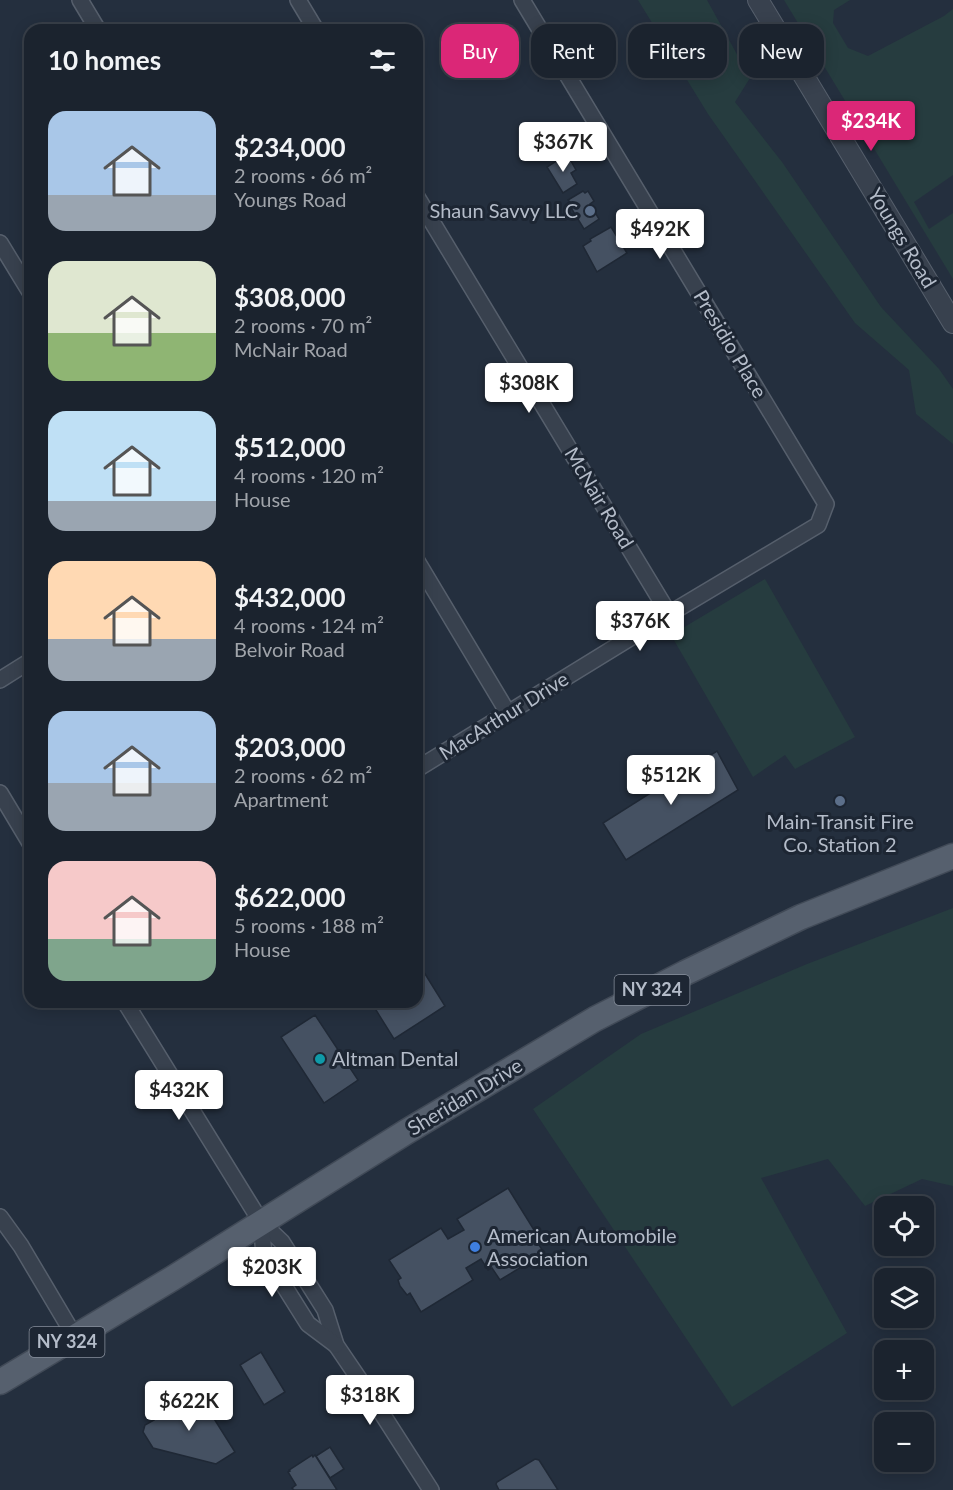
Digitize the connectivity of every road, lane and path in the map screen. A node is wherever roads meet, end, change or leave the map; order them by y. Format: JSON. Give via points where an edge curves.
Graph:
{"nodes":[{"id":1,"x":80,"y":0,"type":"edge"},
{"id":2,"x":298,"y":0,"type":"edge"},
{"id":3,"x":522,"y":0,"type":"edge"},
{"id":4,"x":758,"y":0,"type":"edge"},
{"id":5,"x":94,"y":24,"type":"edge"},
{"id":6,"x":312,"y":24,"type":"edge"},
{"id":7,"x":423,"y":207,"type":"edge"},
{"id":8,"x":0,"y":243,"type":"edge"},
{"id":9,"x":24,"y":282,"type":"edge"},
{"id":10,"x":953,"y":322,"type":"edge"},
{"id":11,"x":826,"y":504,"type":"joint"},
{"id":12,"x":423,"y":571,"type":"edge"},
{"id":13,"x":669,"y":614,"type":"junction"},
{"id":14,"x":24,"y":665,"type":"edge"},
{"id":15,"x":0,"y":680,"type":"edge"},
{"id":16,"x":508,"y":713,"type":"junction"},
{"id":17,"x":423,"y":765,"type":"edge"},
{"id":18,"x":0,"y":793,"type":"edge"},
{"id":19,"x":24,"y":833,"type":"edge"},
{"id":20,"x":953,"y":856,"type":"edge"},
{"id":21,"x":129,"y":1008,"type":"edge"},
{"id":22,"x":0,"y":1217,"type":"edge"},
{"id":23,"x":261,"y":1222,"type":"junction"},
{"id":24,"x":75,"y":1337,"type":"junction"},
{"id":25,"x":336,"y":1345,"type":"junction"},
{"id":26,"x":0,"y":1382,"type":"edge"},
{"id":27,"x":431,"y":1490,"type":"edge"}],
"edges":[{"from":1,"to":5,"type":"street"},
{"from":2,"to":6,"type":"street"},
{"from":3,"to":11,"type":"street","name":"Presidio Place"},
{"from":4,"to":10,"type":"street","name":"Youngs Road"},
{"from":7,"to":13,"type":"street","name":"McNair Road"},
{"from":8,"to":9,"type":"street"},
{"from":11,"to":13,"type":"street","name":"MacArthur Drive","via":[[818,525]]},
{"from":12,"to":16,"type":"street"},
{"from":13,"to":16,"type":"street","name":"MacArthur Drive"},
{"from":14,"to":15,"type":"street"},
{"from":16,"to":17,"type":"street","name":"MacArthur Drive"},
{"from":18,"to":19,"type":"street"},
{"from":20,"to":23,"type":"main road","name":"Sheridan Drive","number":"NY 324","via":[[801,917],[612,1011]]},
{"from":21,"to":23,"type":"street"},
{"from":22,"to":24,"type":"street"},
{"from":23,"to":24,"type":"main road","name":"Sheridan Drive","number":"NY 324"},
{"from":23,"to":25,"type":"street","via":[[282,1242],[325,1310]]},
{"from":23,"to":25,"type":"street","via":[[264,1254],[308,1323]]},
{"from":24,"to":26,"type":"main road","name":"Sheridan Drive","number":"NY 324"},
{"from":25,"to":27,"type":"street"}]}
